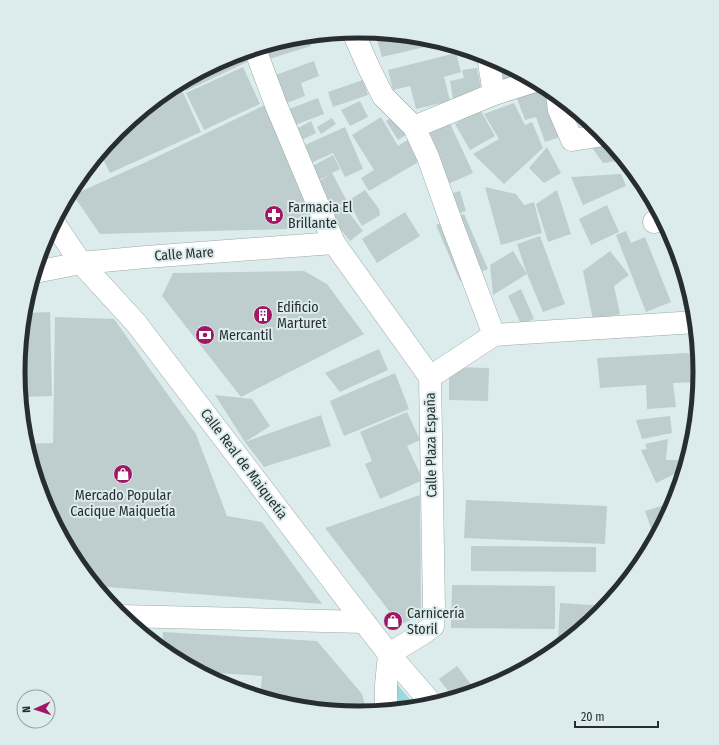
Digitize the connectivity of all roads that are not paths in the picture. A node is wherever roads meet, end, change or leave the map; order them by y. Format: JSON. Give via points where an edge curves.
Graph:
{"nodes":[{"id":1,"x":356,"y":38,"type":"edge"},
{"id":2,"x":257,"y":54,"type":"edge"},
{"id":3,"x":489,"y":64,"type":"edge"},
{"id":4,"x":528,"y":83,"type":"edge"},
{"id":5,"x":494,"y":94,"type":"junction"},
{"id":6,"x":558,"y":103,"type":"edge"},
{"id":7,"x":414,"y":127,"type":"junction"},
{"id":8,"x":596,"y":136,"type":"edge"},
{"id":9,"x":57,"y":228,"type":"edge"},
{"id":10,"x":334,"y":243,"type":"junction"},
{"id":11,"x":81,"y":263,"type":"junction"},
{"id":12,"x":41,"y":271,"type":"edge"},
{"id":13,"x":690,"y":322,"type":"edge"},
{"id":14,"x":494,"y":335,"type":"junction"},
{"id":15,"x":430,"y":377,"type":"junction"},
{"id":16,"x":131,"y":616,"type":"edge"},
{"id":17,"x":364,"y":622,"type":"junction"},
{"id":18,"x":389,"y":654,"type":"junction"},
{"id":19,"x":429,"y":700,"type":"edge"},
{"id":20,"x":386,"y":706,"type":"edge"}],
"edges":[{"from":1,"to":7,"type":"street","via":[[383,96]]},
{"from":2,"to":10,"type":"street","name":"Calle Plaza España"},
{"from":3,"to":5,"type":"street"},
{"from":4,"to":5,"type":"street"},
{"from":5,"to":7,"type":"street"},
{"from":6,"to":8,"type":"street","via":[[572,140]]},
{"from":7,"to":14,"type":"street","via":[[428,157]]},
{"from":9,"to":11,"type":"street","name":"Calle Real de Maiquetía"},
{"from":10,"to":11,"type":"street","name":"Calle Mare"},
{"from":10,"to":15,"type":"street","name":"Calle Plaza España"},
{"from":11,"to":12,"type":"street","name":"Calle Mare"},
{"from":11,"to":17,"type":"street","name":"Calle Real de Maiquetía","via":[[136,323]]},
{"from":13,"to":14,"type":"street"},
{"from":14,"to":15,"type":"street"},
{"from":15,"to":18,"type":"street","name":"Calle Plaza España","via":[[433,626]]},
{"from":16,"to":17,"type":"street"},
{"from":17,"to":18,"type":"street","name":"Calle Real de Maiquetía"},
{"from":18,"to":19,"type":"street","name":"Calle Real de Maiquetía"},
{"from":18,"to":20,"type":"street"}]}
